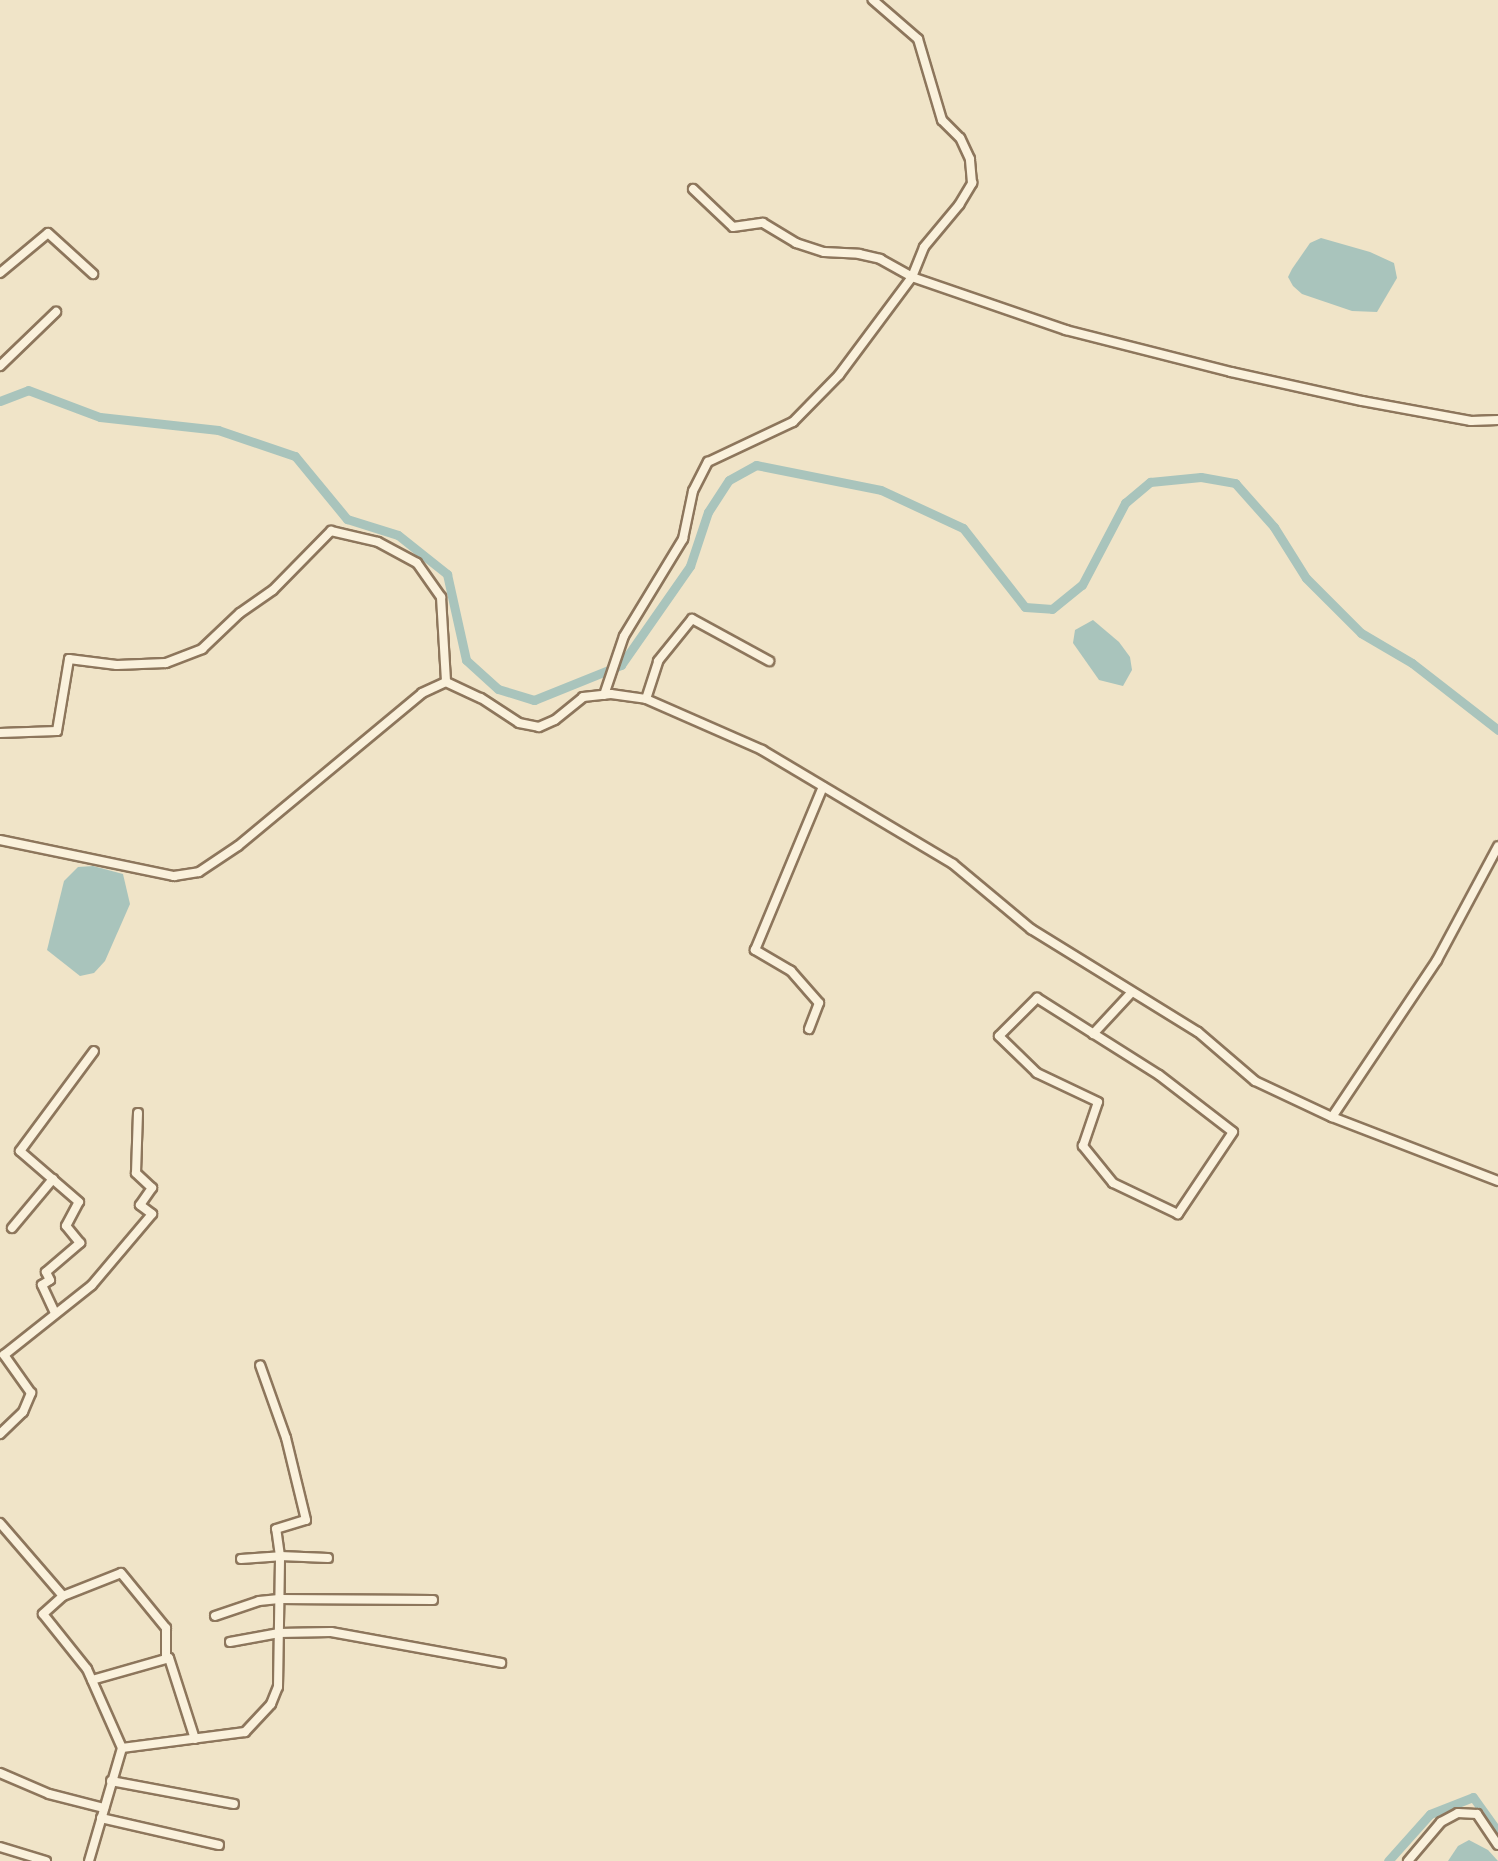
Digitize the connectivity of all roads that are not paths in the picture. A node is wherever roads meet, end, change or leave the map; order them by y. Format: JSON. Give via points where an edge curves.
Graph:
{"nodes":[{"id":1,"x":873,"y":0,"type":"edge"},
{"id":2,"x":693,"y":189,"type":"dead end"},
{"id":3,"x":0,"y":273,"type":"edge"},
{"id":4,"x":93,"y":274,"type":"dead end"},
{"id":5,"x":912,"y":277,"type":"junction"},
{"id":6,"x":56,"y":312,"type":"dead end"},
{"id":7,"x":0,"y":366,"type":"edge"},
{"id":8,"x":1498,"y":420,"type":"edge"},
{"id":9,"x":769,"y":661,"type":"dead end"},
{"id":10,"x":446,"y":682,"type":"junction"},
{"id":11,"x":605,"y":692,"type":"junction"},
{"id":12,"x":646,"y":699,"type":"junction"},
{"id":13,"x":0,"y":733,"type":"edge"},
{"id":14,"x":823,"y":787,"type":"junction"},
{"id":15,"x":0,"y":840,"type":"edge"},
{"id":16,"x":1498,"y":846,"type":"edge"},
{"id":17,"x":1131,"y":993,"type":"junction"},
{"id":18,"x":809,"y":1029,"type":"dead end"},
{"id":19,"x":1093,"y":1034,"type":"junction"},
{"id":20,"x":94,"y":1051,"type":"dead end"},
{"id":21,"x":138,"y":1113,"type":"dead end"},
{"id":22,"x":1332,"y":1117,"type":"junction"},
{"id":23,"x":53,"y":1180,"type":"junction"},
{"id":24,"x":1498,"y":1181,"type":"edge"},
{"id":25,"x":12,"y":1228,"type":"dead end"},
{"id":26,"x":55,"y":1313,"type":"junction"},
{"id":27,"x":260,"y":1364,"type":"dead end"},
{"id":28,"x":0,"y":1434,"type":"edge"},
{"id":29,"x":0,"y":1523,"type":"edge"},
{"id":30,"x":280,"y":1556,"type":"junction"},
{"id":31,"x":328,"y":1558,"type":"dead end"},
{"id":32,"x":241,"y":1559,"type":"dead end"},
{"id":33,"x":63,"y":1596,"type":"junction"},
{"id":34,"x":279,"y":1599,"type":"junction"},
{"id":35,"x":433,"y":1600,"type":"dead end"},
{"id":36,"x":215,"y":1616,"type":"dead end"},
{"id":37,"x":279,"y":1633,"type":"junction"},
{"id":38,"x":230,"y":1642,"type":"dead end"},
{"id":39,"x":166,"y":1659,"type":"junction"},
{"id":40,"x":501,"y":1663,"type":"dead end"},
{"id":41,"x":92,"y":1680,"type":"junction"},
{"id":42,"x":195,"y":1739,"type":"junction"},
{"id":43,"x":122,"y":1748,"type":"junction"},
{"id":44,"x":0,"y":1773,"type":"edge"},
{"id":45,"x":111,"y":1782,"type":"junction"},
{"id":46,"x":234,"y":1804,"type":"dead end"},
{"id":47,"x":102,"y":1813,"type":"junction"},
{"id":48,"x":219,"y":1844,"type":"dead end"},
{"id":49,"x":1498,"y":1845,"type":"edge"},
{"id":50,"x":0,"y":1847,"type":"edge"},
{"id":51,"x":91,"y":1860,"type":"edge"},
{"id":52,"x":46,"y":1861,"type":"edge"},
{"id":53,"x":1408,"y":1861,"type":"edge"}],
"edges":[{"from":1,"to":5,"type":"street","via":[[918,39],[942,121],[960,138],[970,159],[972,183],[924,247]]},
{"from":2,"to":5,"type":"street","via":[[733,227],[763,222],[796,243],[824,252],[880,259]]},
{"from":3,"to":4,"type":"street","via":[[48,233]]},
{"from":5,"to":8,"type":"street","via":[[1028,318],[1172,358],[1408,410],[1471,421]]},
{"from":5,"to":11,"type":"street","via":[[839,375],[793,422],[708,462],[694,491],[683,539],[620,646]]},
{"from":6,"to":7,"type":"street"},
{"from":9,"to":12,"type":"street","via":[[692,619],[658,661]]},
{"from":10,"to":11,"type":"street","via":[[519,723],[539,727],[583,698]]},
{"from":10,"to":13,"type":"street","via":[[441,597],[417,563],[378,542],[331,531],[273,590],[202,649],[166,663],[117,665],[69,659],[57,732]]},
{"from":10,"to":15,"type":"street","via":[[422,692],[238,846],[199,872],[174,876]]},
{"from":11,"to":12,"type":"street"},
{"from":12,"to":14,"type":"street","via":[[762,750]]},
{"from":14,"to":17,"type":"street","via":[[953,864],[1031,929]]},
{"from":14,"to":18,"type":"street","via":[[755,950],[791,971],[819,1003]]},
{"from":16,"to":22,"type":"street","via":[[1437,960]]},
{"from":17,"to":19,"type":"street"},
{"from":17,"to":22,"type":"street","via":[[1198,1032],[1255,1082]]},
{"from":19,"to":19,"type":"street","via":[[1037,998],[999,1036],[1037,1073],[1098,1102],[1083,1146],[1113,1184],[1178,1214],[1233,1132],[1159,1075]]},
{"from":20,"to":23,"type":"street","via":[[20,1151]]},
{"from":21,"to":26,"type":"street","via":[[136,1173],[152,1188],[140,1205],[152,1214],[92,1285]]},
{"from":22,"to":24,"type":"street"},
{"from":23,"to":25,"type":"street"},
{"from":23,"to":26,"type":"street","via":[[79,1202],[66,1226],[80,1243],[46,1272],[50,1280],[42,1285]]},
{"from":26,"to":28,"type":"street","via":[[4,1354],[32,1393],[23,1412]]},
{"from":27,"to":30,"type":"street","via":[[286,1438],[306,1520],[276,1529]]},
{"from":29,"to":33,"type":"street"},
{"from":30,"to":31,"type":"street"},
{"from":30,"to":32,"type":"street"},
{"from":30,"to":34,"type":"street"},
{"from":33,"to":39,"type":"street","via":[[121,1573],[166,1628]]},
{"from":33,"to":41,"type":"street","via":[[43,1614]]},
{"from":34,"to":35,"type":"street"},
{"from":34,"to":36,"type":"street"},
{"from":34,"to":37,"type":"street"},
{"from":37,"to":38,"type":"street"},
{"from":37,"to":40,"type":"street","via":[[331,1632]]},
{"from":37,"to":42,"type":"street","via":[[278,1687],[271,1704],[246,1732]]},
{"from":39,"to":41,"type":"street"},
{"from":39,"to":42,"type":"street"},
{"from":41,"to":43,"type":"street"},
{"from":42,"to":43,"type":"street"},
{"from":43,"to":45,"type":"street"},
{"from":44,"to":47,"type":"street"},
{"from":45,"to":46,"type":"street"},
{"from":45,"to":47,"type":"street"},
{"from":47,"to":48,"type":"street"},
{"from":47,"to":51,"type":"street"},
{"from":49,"to":53,"type":"street","via":[[1477,1814],[1458,1813],[1441,1822]]},
{"from":50,"to":52,"type":"street"}]}
